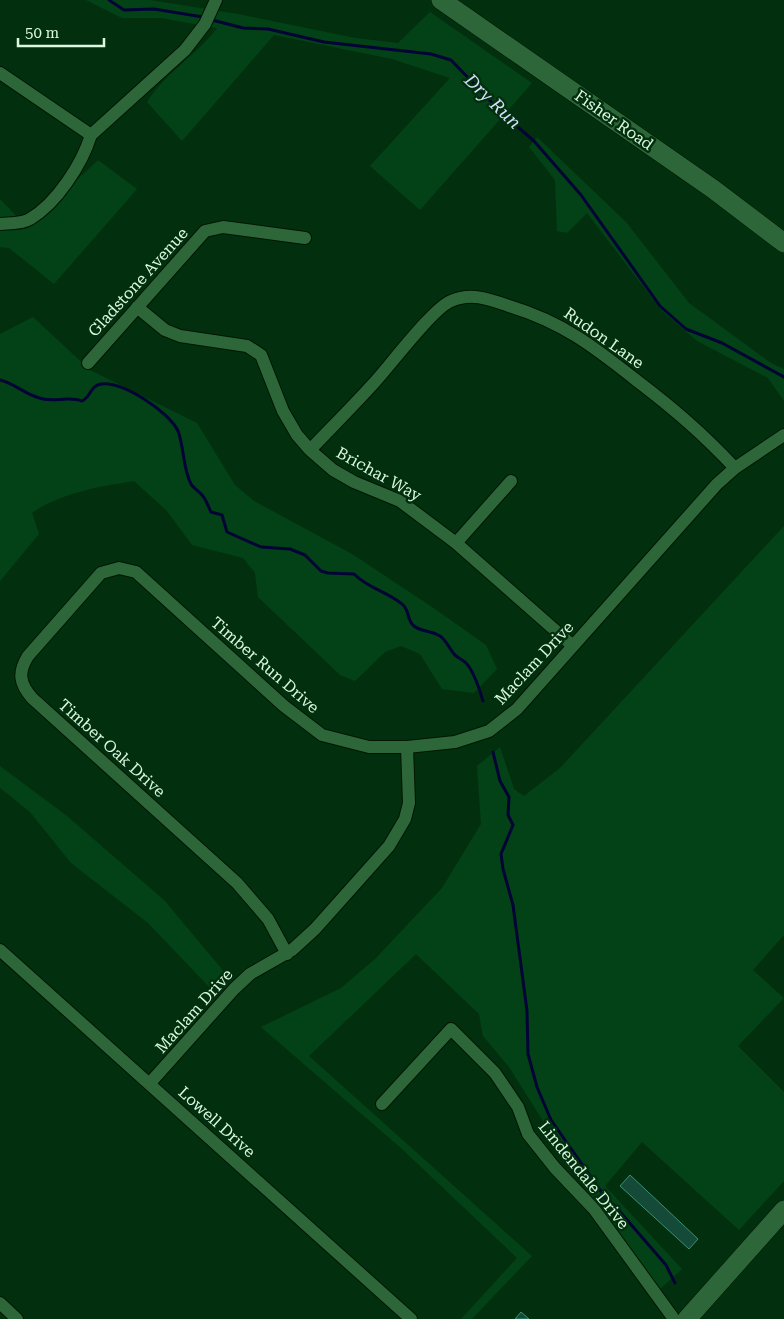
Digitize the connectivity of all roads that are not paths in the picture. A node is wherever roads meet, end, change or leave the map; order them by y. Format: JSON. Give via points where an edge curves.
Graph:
{"nodes":[{"id":1,"x":216,"y":0,"type":"edge"},
{"id":2,"x":441,"y":0,"type":"edge"},
{"id":3,"x":0,"y":73,"type":"edge"},
{"id":4,"x":91,"y":135,"type":"junction"},
{"id":5,"x":0,"y":224,"type":"edge"},
{"id":6,"x":305,"y":238,"type":"dead end"},
{"id":7,"x":784,"y":243,"type":"edge"},
{"id":8,"x":137,"y":307,"type":"junction"},
{"id":9,"x":88,"y":363,"type":"dead end"},
{"id":10,"x":784,"y":435,"type":"edge"},
{"id":11,"x":310,"y":450,"type":"junction"},
{"id":12,"x":734,"y":468,"type":"junction"},
{"id":13,"x":511,"y":481,"type":"dead end"},
{"id":14,"x":456,"y":543,"type":"junction"},
{"id":15,"x":119,"y":568,"type":"joint"},
{"id":16,"x":573,"y":646,"type":"junction"},
{"id":17,"x":407,"y":747,"type":"junction"},
{"id":18,"x":0,"y":950,"type":"edge"},
{"id":19,"x":287,"y":954,"type":"junction"},
{"id":20,"x":150,"y":1083,"type":"junction"},
{"id":21,"x":382,"y":1104,"type":"dead end"},
{"id":22,"x":784,"y":1210,"type":"edge"},
{"id":23,"x":0,"y":1303,"type":"edge"},
{"id":24,"x":17,"y":1319,"type":"edge"},
{"id":25,"x":411,"y":1319,"type":"edge"},
{"id":26,"x":674,"y":1319,"type":"edge"},
{"id":27,"x":687,"y":1319,"type":"edge"}],
"edges":[{"from":1,"to":4,"type":"street","via":[[185,50]]},
{"from":2,"to":7,"type":"main road","name":"Fisher Road","via":[[714,189]]},
{"from":3,"to":4,"type":"street"},
{"from":4,"to":5,"type":"street","via":[[76,170],[47,205],[31,219]]},
{"from":6,"to":8,"type":"street","name":"Gladstone Avenue","via":[[223,227],[205,231]]},
{"from":8,"to":9,"type":"street","name":"Gladstone Avenue"},
{"from":8,"to":11,"type":"street","name":"Brichar Way","via":[[165,330],[180,336],[247,346],[261,355],[282,411]]},
{"from":10,"to":12,"type":"street","name":"Maclam Drive"},
{"from":11,"to":12,"type":"street","name":"Rudon Lane","via":[[435,313],[449,302],[466,296],[493,300],[538,315],[592,345],[688,420]]},
{"from":11,"to":14,"type":"street","name":"Brichar Way","via":[[333,470],[354,482],[400,501]]},
{"from":12,"to":16,"type":"street","name":"Maclam Drive"},
{"from":13,"to":14,"type":"street"},
{"from":14,"to":16,"type":"street","name":"Brichar Way"},
{"from":15,"to":17,"type":"street","name":"Timber Run Drive","via":[[136,572],[284,706],[322,735],[369,747]]},
{"from":15,"to":19,"type":"street","name":"Timber Oak Drive","via":[[101,573],[28,656],[22,666],[22,684],[32,698],[237,883],[268,920]]},
{"from":16,"to":17,"type":"street","name":"Maclam Drive","via":[[517,709],[489,731],[455,742]]},
{"from":17,"to":19,"type":"street","name":"Maclam Drive","via":[[409,803],[406,819],[398,833],[315,929]]},
{"from":18,"to":20,"type":"street","name":"Lowell Drive"},
{"from":19,"to":20,"type":"street","name":"Maclam Drive","via":[[250,974],[234,989]]},
{"from":20,"to":25,"type":"street","name":"Lowell Drive"},
{"from":21,"to":26,"type":"street","name":"Lindendale Drive","via":[[452,1028],[495,1072],[518,1107],[528,1134],[594,1209]]},
{"from":22,"to":27,"type":"main road"},
{"from":23,"to":24,"type":"street"}]}
